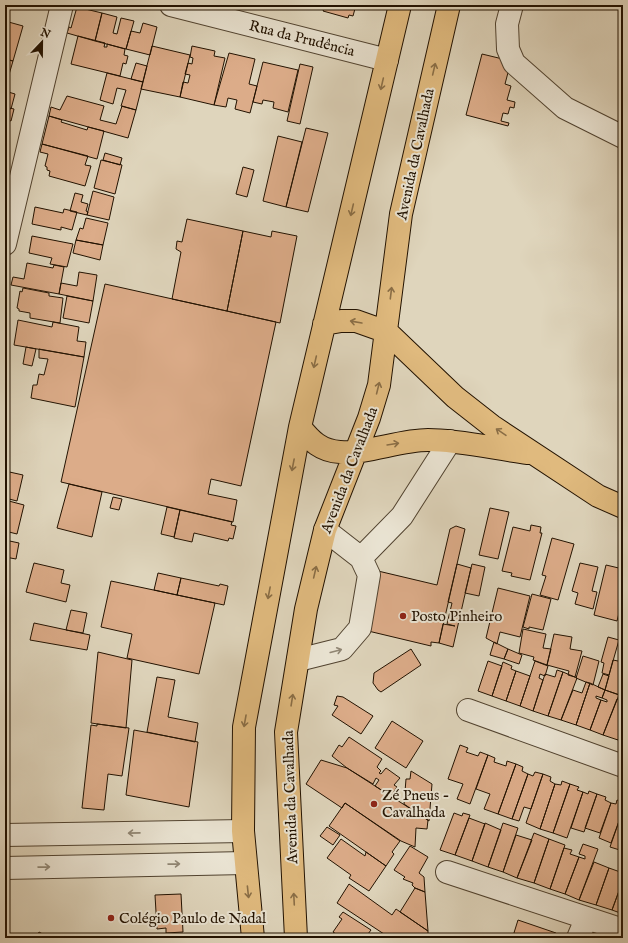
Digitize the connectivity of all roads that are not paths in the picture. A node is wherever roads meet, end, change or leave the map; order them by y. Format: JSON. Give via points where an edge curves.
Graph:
{"nodes":[{"id":1,"x":62,"y":5,"type":"edge"},
{"id":2,"x":171,"y":5,"type":"edge"},
{"id":3,"x":400,"y":5,"type":"edge"},
{"id":4,"x":448,"y":5,"type":"edge"},
{"id":5,"x":512,"y":5,"type":"edge"},
{"id":6,"x":387,"y":60,"type":"junction"},
{"id":7,"x":623,"y":137,"type":"edge"},
{"id":8,"x":5,"y":244,"type":"edge"},
{"id":9,"x":324,"y":324,"type":"junction"},
{"id":10,"x":387,"y":332,"type":"junction"},
{"id":11,"x":300,"y":427,"type":"junction"},
{"id":12,"x":450,"y":441,"type":"junction"},
{"id":13,"x":355,"y":450,"type":"junction"},
{"id":14,"x":534,"y":454,"type":"junction"},
{"id":15,"x":623,"y":507,"type":"edge"},
{"id":16,"x":325,"y":530,"type":"junction"},
{"id":17,"x":361,"y":558,"type":"junction"},
{"id":18,"x":298,"y":660,"type":"junction"},
{"id":19,"x":468,"y":710,"type":"dead end"},
{"id":20,"x":623,"y":766,"type":"edge"},
{"id":21,"x":243,"y":831,"type":"junction"},
{"id":22,"x":5,"y":835,"type":"edge"},
{"id":23,"x":245,"y":863,"type":"junction"},
{"id":24,"x":5,"y":868,"type":"edge"},
{"id":25,"x":447,"y":872,"type":"dead end"},
{"id":26,"x":582,"y":928,"type":"edge"},
{"id":27,"x":623,"y":930,"type":"edge"},
{"id":28,"x":253,"y":938,"type":"edge"},
{"id":29,"x":296,"y":938,"type":"edge"}],
"edges":[{"from":1,"to":8,"type":"street"},
{"from":2,"to":6,"type":"street","name":"Rua da Prudência"},
{"from":3,"to":6,"type":"main road"},
{"from":10,"to":4,"type":"main road","name":"Avenida da Cavalhada","one_way":true,"via":[[401,214]]},
{"from":5,"to":7,"type":"street","via":[[507,24],[508,49],[514,63],[565,108]]},
{"from":6,"to":9,"type":"main road","one_way":true},
{"from":10,"to":9,"type":"main road","one_way":true,"via":[[356,320]]},
{"from":9,"to":11,"type":"main road","one_way":true},
{"from":13,"to":10,"type":"main road","name":"Avenida da Cavalhada","one_way":true,"via":[[370,418],[379,386]]},
{"from":14,"to":10,"type":"main road","one_way":true,"via":[[455,397]]},
{"from":11,"to":13,"type":"main road","via":[[310,440],[322,448],[340,452]]},
{"from":11,"to":21,"type":"main road","one_way":true,"via":[[244,727]]},
{"from":13,"to":12,"type":"main road","one_way":true,"via":[[427,440]]},
{"from":12,"to":14,"type":"main road"},
{"from":12,"to":17,"type":"street","via":[[402,516]]},
{"from":13,"to":16,"type":"main road","name":"Avenida da Cavalhada"},
{"from":14,"to":15,"type":"main road","via":[[598,496]]},
{"from":16,"to":17,"type":"street"},
{"from":18,"to":16,"type":"main road","name":"Avenida da Cavalhada","one_way":true,"via":[[306,609]]},
{"from":18,"to":17,"type":"street","one_way":true,"via":[[342,649],[360,628],[369,575]]},
{"from":29,"to":18,"type":"main road","name":"Avenida da Cavalhada","one_way":true,"via":[[286,732]]},
{"from":19,"to":20,"type":"street"},
{"from":21,"to":22,"type":"street","one_way":true},
{"from":21,"to":23,"type":"main road"},
{"from":24,"to":23,"type":"street","one_way":true},
{"from":23,"to":28,"type":"main road","one_way":true},
{"from":25,"to":26,"type":"street"},
{"from":26,"to":27,"type":"street"}]}
